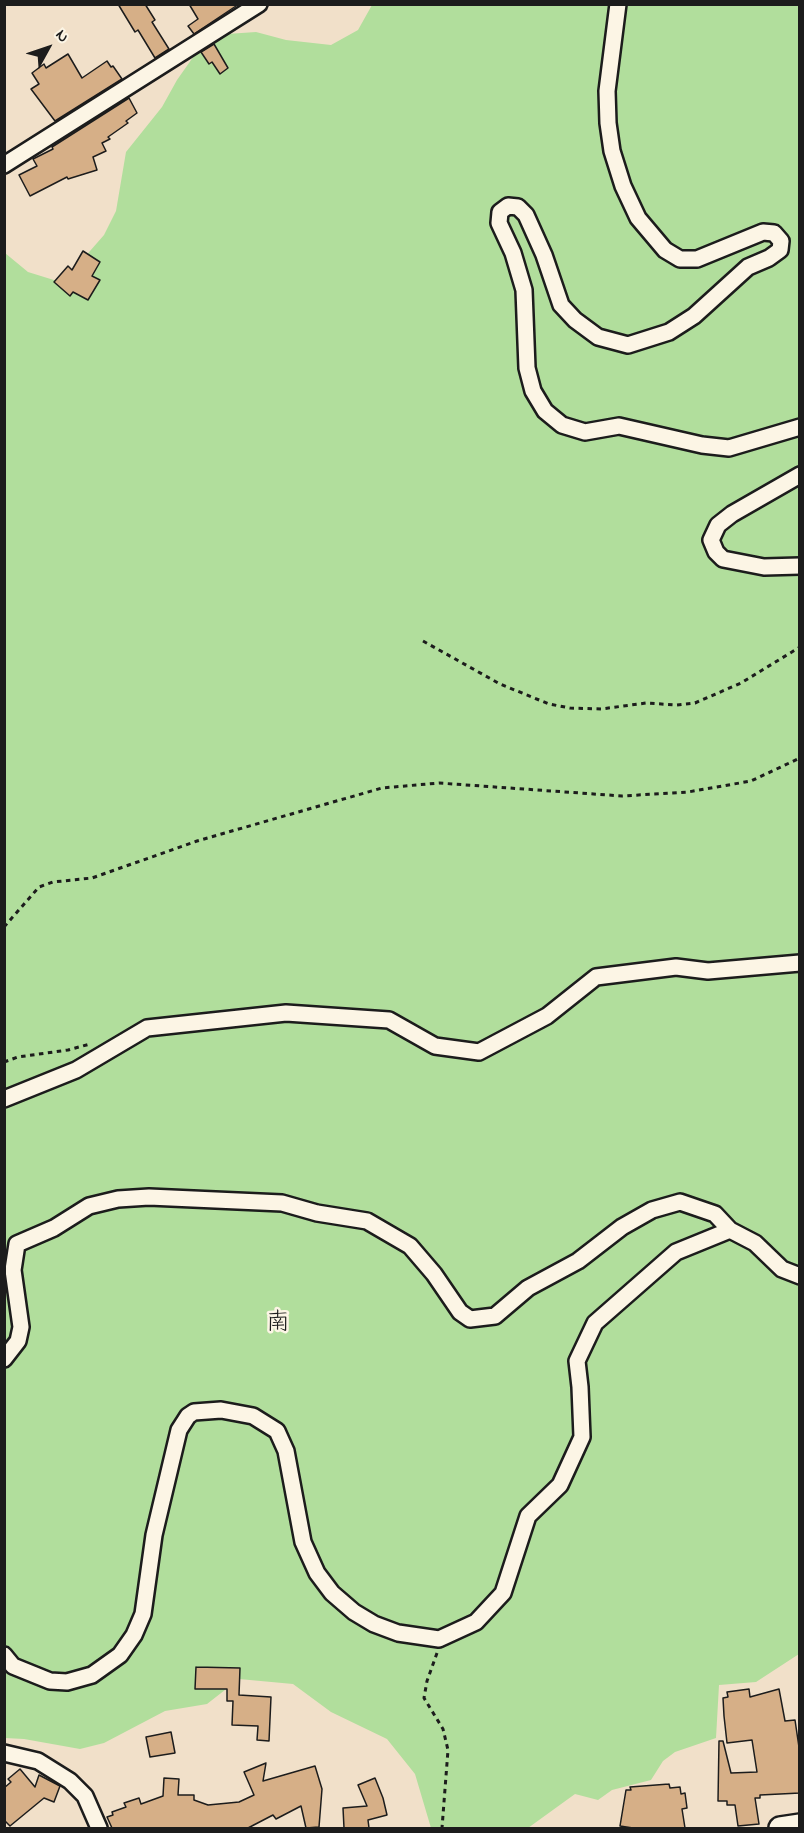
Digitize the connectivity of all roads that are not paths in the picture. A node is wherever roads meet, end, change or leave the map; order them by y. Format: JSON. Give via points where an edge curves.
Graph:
{"nodes":[{"id":1,"x":259,"y":4,"type":"edge"},
{"id":2,"x":618,"y":4,"type":"edge"},
{"id":3,"x":4,"y":165,"type":"edge"},
{"id":4,"x":800,"y":427,"type":"edge"},
{"id":5,"x":800,"y":475,"type":"edge"},
{"id":6,"x":800,"y":566,"type":"edge"},
{"id":7,"x":800,"y":963,"type":"edge"},
{"id":8,"x":4,"y":1099,"type":"edge"},
{"id":9,"x":730,"y":1230,"type":"junction"},
{"id":10,"x":800,"y":1276,"type":"edge"},
{"id":11,"x":4,"y":1359,"type":"edge"},
{"id":12,"x":4,"y":1655,"type":"edge"},
{"id":13,"x":4,"y":1753,"type":"edge"},
{"id":14,"x":800,"y":1825,"type":"edge"},
{"id":15,"x":99,"y":1828,"type":"edge"},
{"id":16,"x":780,"y":1828,"type":"edge"}],
"edges":[{"from":1,"to":3,"type":"street"},
{"from":2,"to":4,"type":"street","via":[[607,91],[608,123],[612,152],[638,218],[665,250],[680,258],[697,259],[763,232],[774,233],[781,241],[780,250],[748,267],[694,316],[669,332],[628,345],[598,337],[561,305],[526,215],[518,207],[508,206],[501,212],[499,223],[524,290],[527,368],[533,391],[545,411],[562,425],[585,432],[619,426],[729,448]]},
{"from":5,"to":6,"type":"street","via":[[732,514],[718,525],[711,540],[723,559],[764,567]]},
{"from":7,"to":8,"type":"street","via":[[708,971],[676,967],[596,977],[547,1016],[479,1052],[435,1046],[389,1020],[320,1015],[286,1013],[147,1028],[76,1070]]},
{"from":9,"to":10,"type":"street","via":[[755,1243],[782,1269]]},
{"from":9,"to":11,"type":"street","via":[[715,1214],[680,1202],[652,1210],[622,1227],[578,1261],[528,1288],[495,1316],[470,1319],[460,1312],[410,1246],[368,1221],[282,1203],[118,1199],[89,1206],[54,1228],[17,1244],[13,1270],[21,1327],[18,1341]]},
{"from":9,"to":12,"type":"street","via":[[676,1252],[595,1323],[577,1361],[582,1437],[560,1485],[528,1516],[503,1593],[476,1622],[439,1639],[398,1633],[354,1612],[317,1573],[303,1542],[286,1451],[277,1431],[253,1416],[221,1410],[194,1412],[179,1430],[154,1534],[143,1614],[120,1655],[92,1675],[67,1682],[50,1681],[13,1666]]},
{"from":13,"to":15,"type":"street","via":[[38,1761],[70,1781],[85,1796]]},
{"from":14,"to":16,"type":"street"}]}
